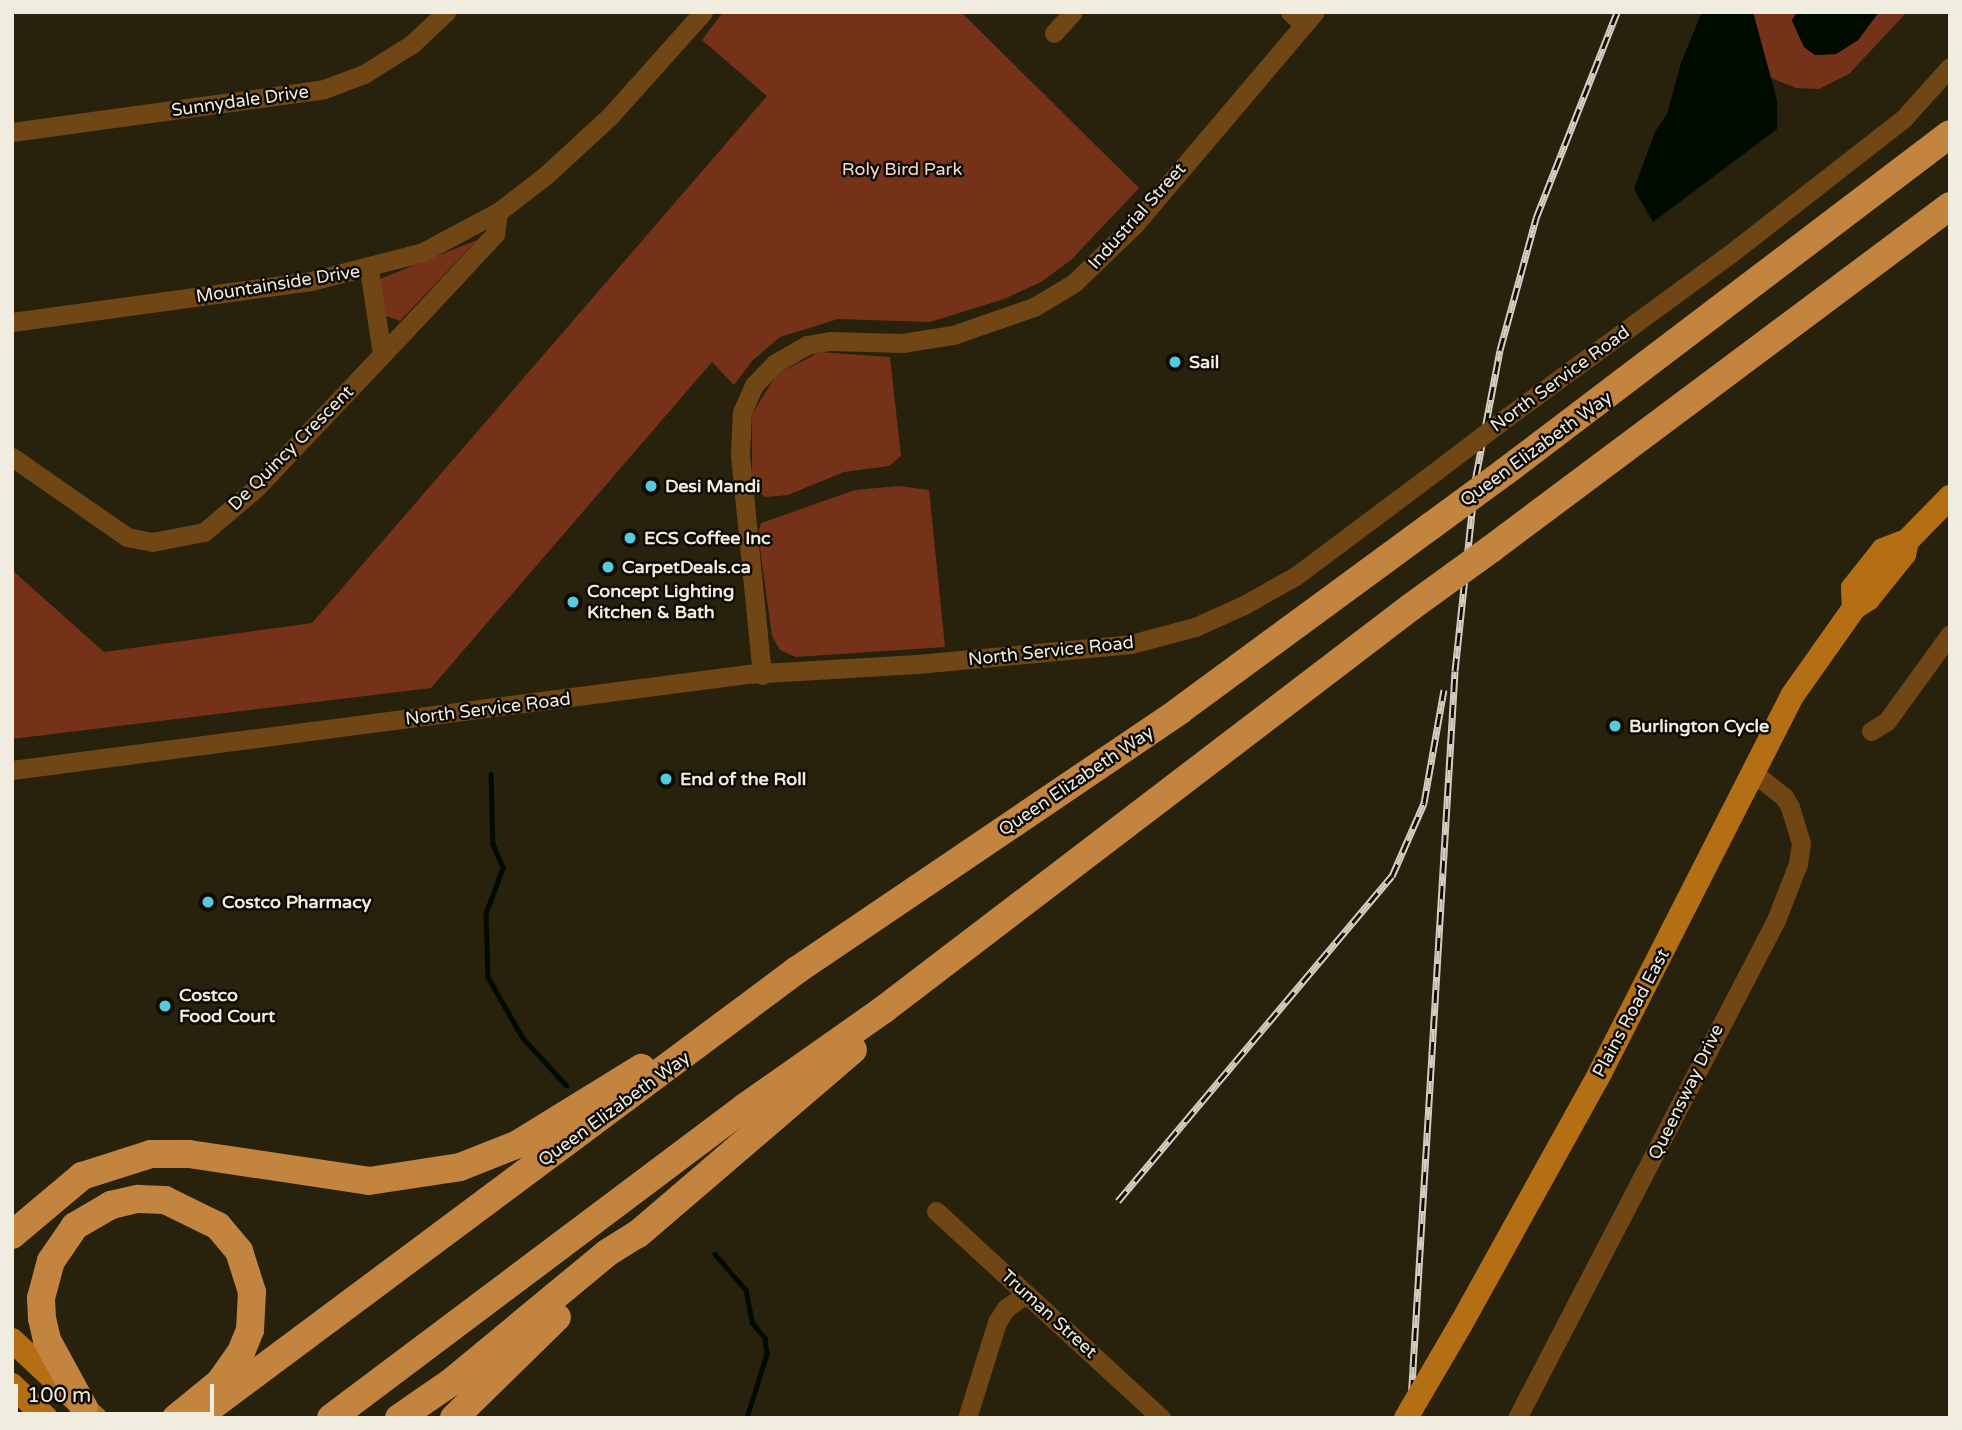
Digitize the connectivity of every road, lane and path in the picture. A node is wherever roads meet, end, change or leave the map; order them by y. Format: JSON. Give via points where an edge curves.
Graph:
{"nodes":[{"id":1,"x":446,"y":12,"type":"edge"},
{"id":2,"x":703,"y":12,"type":"edge"},
{"id":3,"x":1073,"y":12,"type":"edge"},
{"id":4,"x":1303,"y":16,"type":"edge"},
{"id":5,"x":1054,"y":33,"type":"dead end"},
{"id":6,"x":1950,"y":67,"type":"edge"},
{"id":7,"x":12,"y":132,"type":"edge"},
{"id":8,"x":1950,"y":135,"type":"edge"},
{"id":9,"x":1950,"y":206,"type":"edge"},
{"id":10,"x":498,"y":212,"type":"junction"},
{"id":11,"x":369,"y":269,"type":"junction"},
{"id":12,"x":12,"y":322,"type":"edge"},
{"id":13,"x":383,"y":354,"type":"junction"},
{"id":14,"x":12,"y":457,"type":"edge"},
{"id":15,"x":1950,"y":497,"type":"edge"},
{"id":16,"x":1950,"y":634,"type":"edge"},
{"id":17,"x":762,"y":675,"type":"junction"},
{"id":18,"x":1871,"y":731,"type":"dead end"},
{"id":19,"x":12,"y":770,"type":"edge"},
{"id":20,"x":1751,"y":771,"type":"junction"},
{"id":21,"x":797,"y":970,"type":"junction"},
{"id":22,"x":883,"y":1010,"type":"junction"},
{"id":23,"x":936,"y":1211,"type":"dead end"},
{"id":24,"x":638,"y":1234,"type":"junction"},
{"id":25,"x":12,"y":1235,"type":"edge"},
{"id":26,"x":1026,"y":1294,"type":"junction"},
{"id":27,"x":12,"y":1340,"type":"edge"},
{"id":28,"x":12,"y":1385,"type":"edge"},
{"id":29,"x":90,"y":1413,"type":"edge"},
{"id":30,"x":46,"y":1418,"type":"edge"},
{"id":31,"x":176,"y":1418,"type":"edge"},
{"id":32,"x":196,"y":1418,"type":"edge"},
{"id":33,"x":331,"y":1418,"type":"edge"},
{"id":34,"x":399,"y":1418,"type":"edge"},
{"id":35,"x":454,"y":1418,"type":"edge"},
{"id":36,"x":967,"y":1418,"type":"edge"},
{"id":37,"x":1161,"y":1418,"type":"edge"},
{"id":38,"x":1406,"y":1418,"type":"edge"},
{"id":39,"x":1517,"y":1418,"type":"edge"}],
"edges":[{"from":1,"to":7,"type":"street","name":"Sunnydale Drive","via":[[412,44],[364,74],[324,89]]},
{"from":2,"to":10,"type":"street","name":"Mountainside Drive","via":[[576,150]]},
{"from":3,"to":5,"type":"street"},
{"from":4,"to":17,"type":"street","name":"Industrial Street","via":[[1135,224],[1074,283],[1034,307],[953,335],[902,343],[830,341],[807,345],[774,364],[754,385],[739,430]]},
{"from":6,"to":17,"type":"street","name":"North Service Road","bridge":true,"via":[[1904,118],[1873,143],[1297,575],[1195,626],[1131,644]]},
{"from":8,"to":21,"type":"highway","name":"Queen Elizabeth Way","bridge":true,"via":[[1180,711]]},
{"from":9,"to":22,"type":"highway","bridge":true,"via":[[1411,607]]},
{"from":10,"to":11,"type":"street","name":"Mountainside Drive","via":[[423,251]]},
{"from":10,"to":13,"type":"street","name":"De Quincy Crescent","via":[[495,234]]},
{"from":11,"to":12,"type":"street","name":"Mountainside Drive"},
{"from":11,"to":13,"type":"street"},
{"from":13,"to":14,"type":"street","name":"De Quincy Crescent","via":[[256,488],[204,532],[179,540],[152,542],[127,537]]},
{"from":15,"to":20,"type":"main road","name":"Plains Road East","via":[[1907,541],[1904,554],[1868,599],[1854,608],[1792,696]]},
{"from":16,"to":18,"type":"street","via":[[1887,721]]},
{"from":17,"to":19,"type":"street","name":"North Service Road"},
{"from":20,"to":38,"type":"main road","name":"Plains Road East","bridge":true,"via":[[1600,1073]]},
{"from":20,"to":39,"type":"street","name":"Queensway Drive","via":[[1790,807],[1801,843],[1798,864],[1776,920]]},
{"from":21,"to":25,"type":"highway","via":[[518,1144],[460,1167],[369,1181],[189,1154],[151,1154],[82,1176]]},
{"from":21,"to":32,"type":"highway","name":"Queen Elizabeth Way"},
{"from":22,"to":24,"type":"highway","via":[[855,1049]]},
{"from":22,"to":33,"type":"highway","via":[[745,1107]]},
{"from":23,"to":26,"type":"street","name":"Truman Street"},
{"from":24,"to":34,"type":"highway","via":[[607,1253],[450,1383]]},
{"from":24,"to":35,"type":"highway"},
{"from":26,"to":36,"type":"street","via":[[1006,1308],[997,1322]]},
{"from":26,"to":37,"type":"street","name":"Truman Street"},
{"from":27,"to":29,"type":"main road"},
{"from":28,"to":30,"type":"main road"},
{"from":29,"to":31,"type":"highway","via":[[47,1340],[42,1290],[51,1261],[75,1226],[111,1205],[138,1199],[166,1200],[218,1226],[239,1251],[252,1292],[250,1330],[241,1352],[220,1382]]}]}
